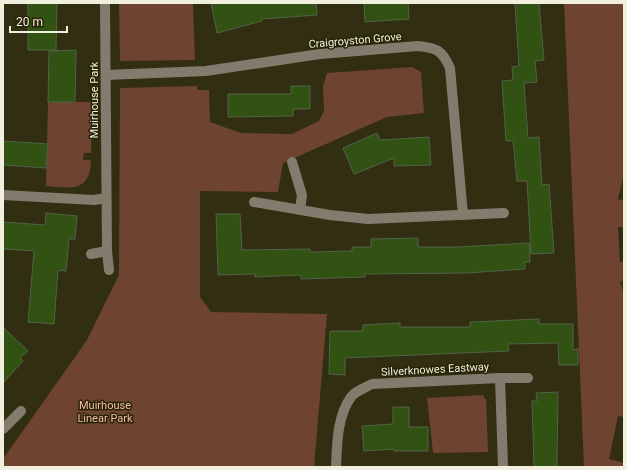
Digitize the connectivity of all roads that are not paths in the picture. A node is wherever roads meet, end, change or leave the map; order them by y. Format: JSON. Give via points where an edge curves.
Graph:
{"nodes":[{"id":1,"x":105,"y":3,"type":"edge"},
{"id":2,"x":106,"y":75,"type":"junction"},
{"id":3,"x":292,"y":162,"type":"dead end"},
{"id":4,"x":3,"y":195,"type":"edge"},
{"id":5,"x":106,"y":198,"type":"junction"},
{"id":6,"x":254,"y":202,"type":"dead end"},
{"id":7,"x":300,"y":210,"type":"junction"},
{"id":8,"x":504,"y":213,"type":"dead end"},
{"id":9,"x":463,"y":215,"type":"junction"},
{"id":10,"x":107,"y":252,"type":"junction"},
{"id":11,"x":90,"y":254,"type":"dead end"},
{"id":12,"x":109,"y":270,"type":"dead end"},
{"id":13,"x":500,"y":378,"type":"junction"},
{"id":14,"x":528,"y":378,"type":"dead end"},
{"id":15,"x":21,"y":411,"type":"dead end"},
{"id":16,"x":3,"y":429,"type":"edge"},
{"id":17,"x":336,"y":467,"type":"edge"},
{"id":18,"x":503,"y":467,"type":"edge"}],
"edges":[{"from":1,"to":2,"type":"street","name":"Muirhouse Park"},
{"from":2,"to":5,"type":"street","name":"Muirhouse Park"},
{"from":2,"to":9,"type":"street","name":"Craigroyston Grove","via":[[206,71],[320,54],[418,46],[434,48],[445,55],[450,68]]},
{"from":3,"to":7,"type":"street","via":[[302,195]]},
{"from":4,"to":5,"type":"street","via":[[94,200]]},
{"from":5,"to":10,"type":"street","name":"Muirhouse Park"},
{"from":6,"to":7,"type":"street"},
{"from":7,"to":9,"type":"street","via":[[368,219]]},
{"from":8,"to":9,"type":"street"},
{"from":10,"to":11,"type":"street"},
{"from":10,"to":12,"type":"street","name":"Muirhouse Park"},
{"from":13,"to":14,"type":"street","name":"Silverknowes Eastway"},
{"from":13,"to":17,"type":"street","name":"Silverknowes Eastway","via":[[372,384],[361,389],[351,396],[345,408],[340,426]]},
{"from":13,"to":18,"type":"street","name":"Silverknowes Eastway"},
{"from":15,"to":16,"type":"street"}]}
